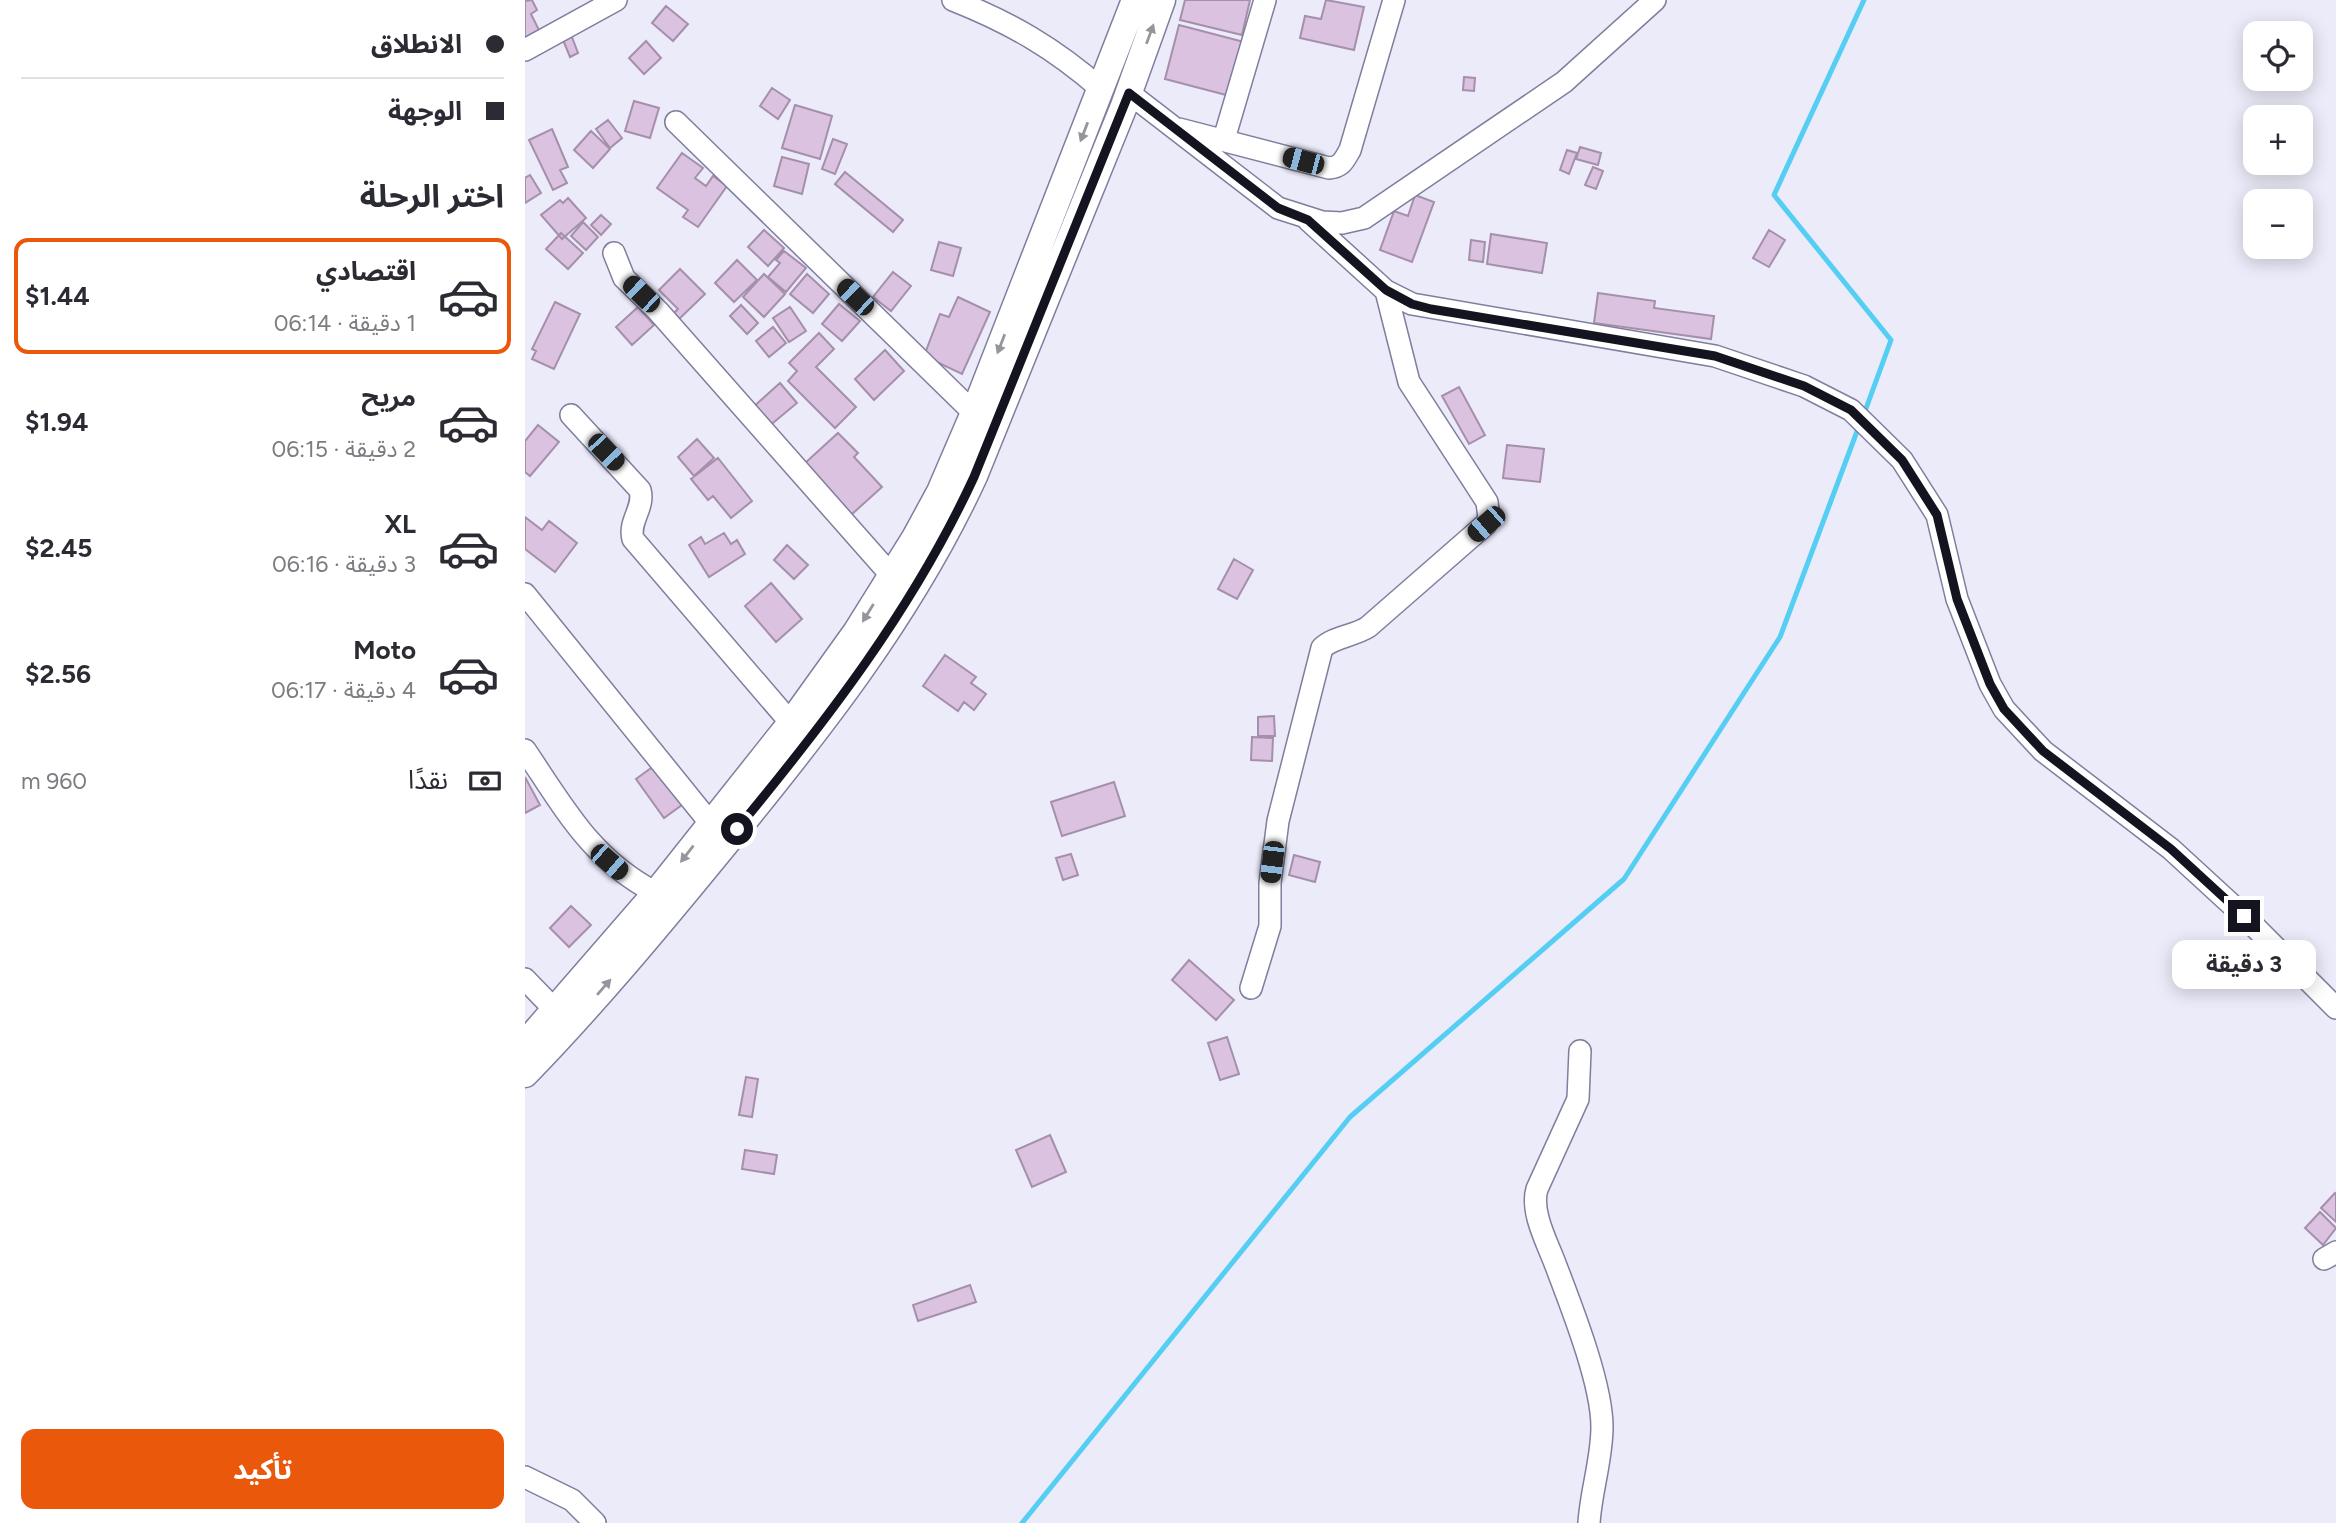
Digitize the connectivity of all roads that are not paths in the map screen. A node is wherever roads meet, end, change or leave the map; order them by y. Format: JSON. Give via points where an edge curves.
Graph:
{"nodes":[{"id":1,"x":615,"y":0,"type":"edge"},
{"id":2,"x":953,"y":0,"type":"edge"},
{"id":3,"x":1135,"y":0,"type":"edge"},
{"id":4,"x":1162,"y":0,"type":"edge"},
{"id":5,"x":1265,"y":0,"type":"edge"},
{"id":6,"x":1394,"y":0,"type":"edge"},
{"id":7,"x":1655,"y":0,"type":"edge"},
{"id":8,"x":525,"y":50,"type":"edge"},
{"id":9,"x":1103,"y":84,"type":"junction"},
{"id":10,"x":1129,"y":92,"type":"junction"},
{"id":11,"x":676,"y":122,"type":"dead end"},
{"id":12,"x":1170,"y":127,"type":"junction"},
{"id":13,"x":1224,"y":139,"type":"junction"},
{"id":14,"x":1308,"y":220,"type":"junction"},
{"id":15,"x":614,"y":253,"type":"dead end"},
{"id":16,"x":1386,"y":290,"type":"junction"},
{"id":17,"x":974,"y":413,"type":"junction"},
{"id":18,"x":571,"y":415,"type":"dead end"},
{"id":19,"x":891,"y":575,"type":"junction"},
{"id":20,"x":525,"y":594,"type":"edge"},
{"id":21,"x":804,"y":723,"type":"junction"},
{"id":22,"x":525,"y":750,"type":"edge"},
{"id":23,"x":711,"y":824,"type":"junction"},
{"id":24,"x":656,"y":893,"type":"junction"},
{"id":25,"x":525,"y":979,"type":"edge"},
{"id":26,"x":1251,"y":988,"type":"dead end"},
{"id":27,"x":2336,"y":1008,"type":"edge"},
{"id":28,"x":563,"y":1015,"type":"junction"},
{"id":29,"x":525,"y":1044,"type":"edge"},
{"id":30,"x":1580,"y":1051,"type":"dead end"},
{"id":31,"x":525,"y":1074,"type":"edge"},
{"id":32,"x":525,"y":1477,"type":"edge"},
{"id":33,"x":595,"y":1523,"type":"edge"},
{"id":34,"x":1589,"y":1523,"type":"edge"}],
"edges":[{"from":1,"to":8,"type":"street"},
{"from":2,"to":9,"type":"street","via":[[1030,35]]},
{"from":3,"to":9,"type":"main road"},
{"from":10,"to":4,"type":"main road","one_way":true},
{"from":5,"to":13,"type":"street"},
{"from":6,"to":13,"type":"street","via":[[1350,150],[1337,167]]},
{"from":7,"to":14,"type":"street","via":[[1564,82],[1364,218],[1342,223]]},
{"from":9,"to":10,"type":"main road","via":[[1112,107]]},
{"from":9,"to":10,"type":"main road","via":[[1125,66]]},
{"from":9,"to":17,"type":"main road","one_way":true},
{"from":10,"to":12,"type":"street"},
{"from":10,"to":21,"type":"main road","via":[[954,521],[906,604]]},
{"from":11,"to":17,"type":"street"},
{"from":12,"to":13,"type":"street"},
{"from":12,"to":14,"type":"street","via":[[1278,208]]},
{"from":14,"to":16,"type":"street"},
{"from":15,"to":19,"type":"street","via":[[624,278]]},
{"from":16,"to":26,"type":"street","via":[[1409,382],[1487,502],[1489,518],[1368,627],[1322,648],[1278,821],[1270,926]]},
{"from":16,"to":27,"type":"street","via":[[1431,309],[1715,356],[1804,386],[1851,410],[1902,460],[1937,515],[1957,599],[2004,709],[2043,751],[2171,849]]},
{"from":17,"to":19,"type":"main road","via":[[940,492]]},
{"from":18,"to":21,"type":"street","via":[[640,490],[633,539]]},
{"from":19,"to":21,"type":"main road","one_way":true},
{"from":20,"to":23,"type":"street"},
{"from":21,"to":23,"type":"main road"},
{"from":28,"to":21,"type":"main road","one_way":true},
{"from":22,"to":24,"type":"street","via":[[594,849]]},
{"from":23,"to":24,"type":"main road","one_way":true},
{"from":24,"to":28,"type":"main road"},
{"from":25,"to":28,"type":"street"},
{"from":28,"to":29,"type":"main road"},
{"from":28,"to":31,"type":"main road"},
{"from":30,"to":34,"type":"street","via":[[1578,1098],[1535,1200],[1601,1415]]},
{"from":32,"to":33,"type":"street","via":[[572,1500]]}]}
